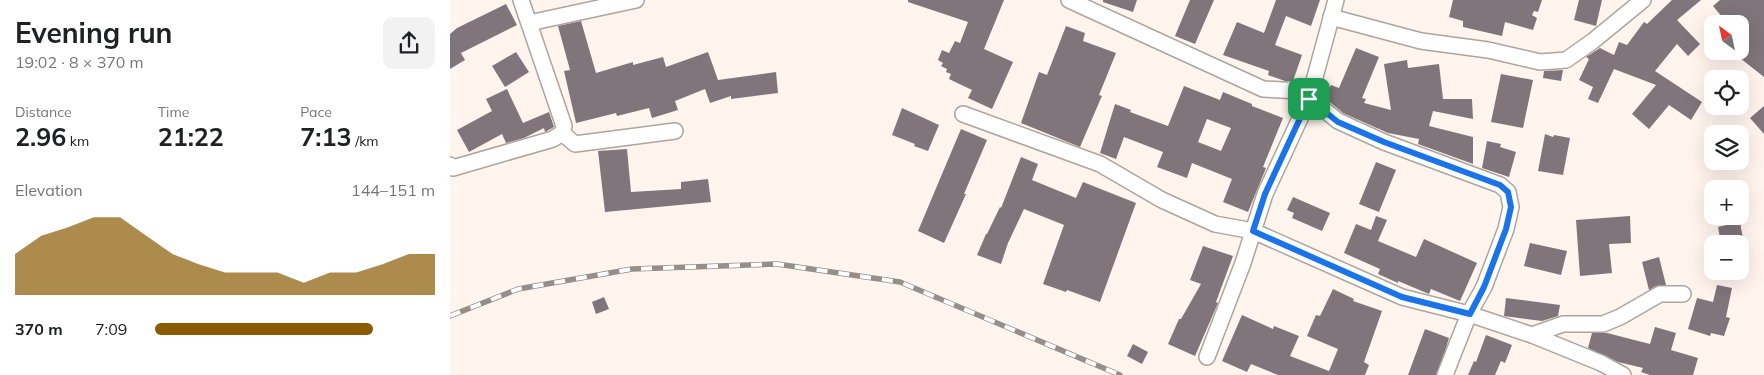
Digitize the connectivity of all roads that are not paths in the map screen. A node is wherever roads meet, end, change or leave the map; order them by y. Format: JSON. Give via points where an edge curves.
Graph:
{"nodes":[{"id":1,"x":521,"y":0,"type":"edge"},
{"id":2,"x":636,"y":0,"type":"edge"},
{"id":3,"x":1069,"y":0,"type":"edge"},
{"id":4,"x":1336,"y":0,"type":"edge"},
{"id":5,"x":1643,"y":0,"type":"edge"},
{"id":6,"x":1331,"y":18,"type":"junction"},
{"id":7,"x":529,"y":23,"type":"junction"},
{"id":8,"x":1309,"y":99,"type":"junction"},
{"id":9,"x":963,"y":114,"type":"dead end"},
{"id":10,"x":675,"y":131,"type":"dead end"},
{"id":11,"x":562,"y":133,"type":"junction"},
{"id":12,"x":451,"y":167,"type":"edge"},
{"id":13,"x":1253,"y":231,"type":"junction"},
{"id":14,"x":1683,"y":294,"type":"dead end"},
{"id":15,"x":1470,"y":314,"type":"junction"},
{"id":16,"x":1532,"y":335,"type":"junction"},
{"id":17,"x":1207,"y":357,"type":"dead end"},
{"id":18,"x":1445,"y":375,"type":"edge"},
{"id":19,"x":1623,"y":375,"type":"edge"}],
"edges":[{"from":1,"to":7,"type":"street"},
{"from":2,"to":7,"type":"street"},
{"from":3,"to":8,"type":"street","via":[[1264,89],[1301,91]]},
{"from":4,"to":6,"type":"street"},
{"from":5,"to":6,"type":"street","via":[[1566,60],[1540,62],[1488,50],[1421,41]]},
{"from":6,"to":8,"type":"street"},
{"from":7,"to":11,"type":"street","via":[[564,126]]},
{"from":8,"to":13,"type":"street","via":[[1265,194]]},
{"from":8,"to":15,"type":"street","via":[[1338,122],[1500,185],[1508,192],[1511,207],[1506,229]]},
{"from":9,"to":13,"type":"street","via":[[1100,164],[1162,200],[1215,224]]},
{"from":10,"to":11,"type":"street","via":[[575,144]]},
{"from":11,"to":12,"type":"street","via":[[553,139]]},
{"from":13,"to":15,"type":"street","via":[[1402,297]]},
{"from":13,"to":17,"type":"street"},
{"from":14,"to":16,"type":"street","via":[[1660,294],[1603,324],[1564,324]]},
{"from":15,"to":16,"type":"street"},
{"from":15,"to":18,"type":"street"},
{"from":16,"to":19,"type":"street"}]}
